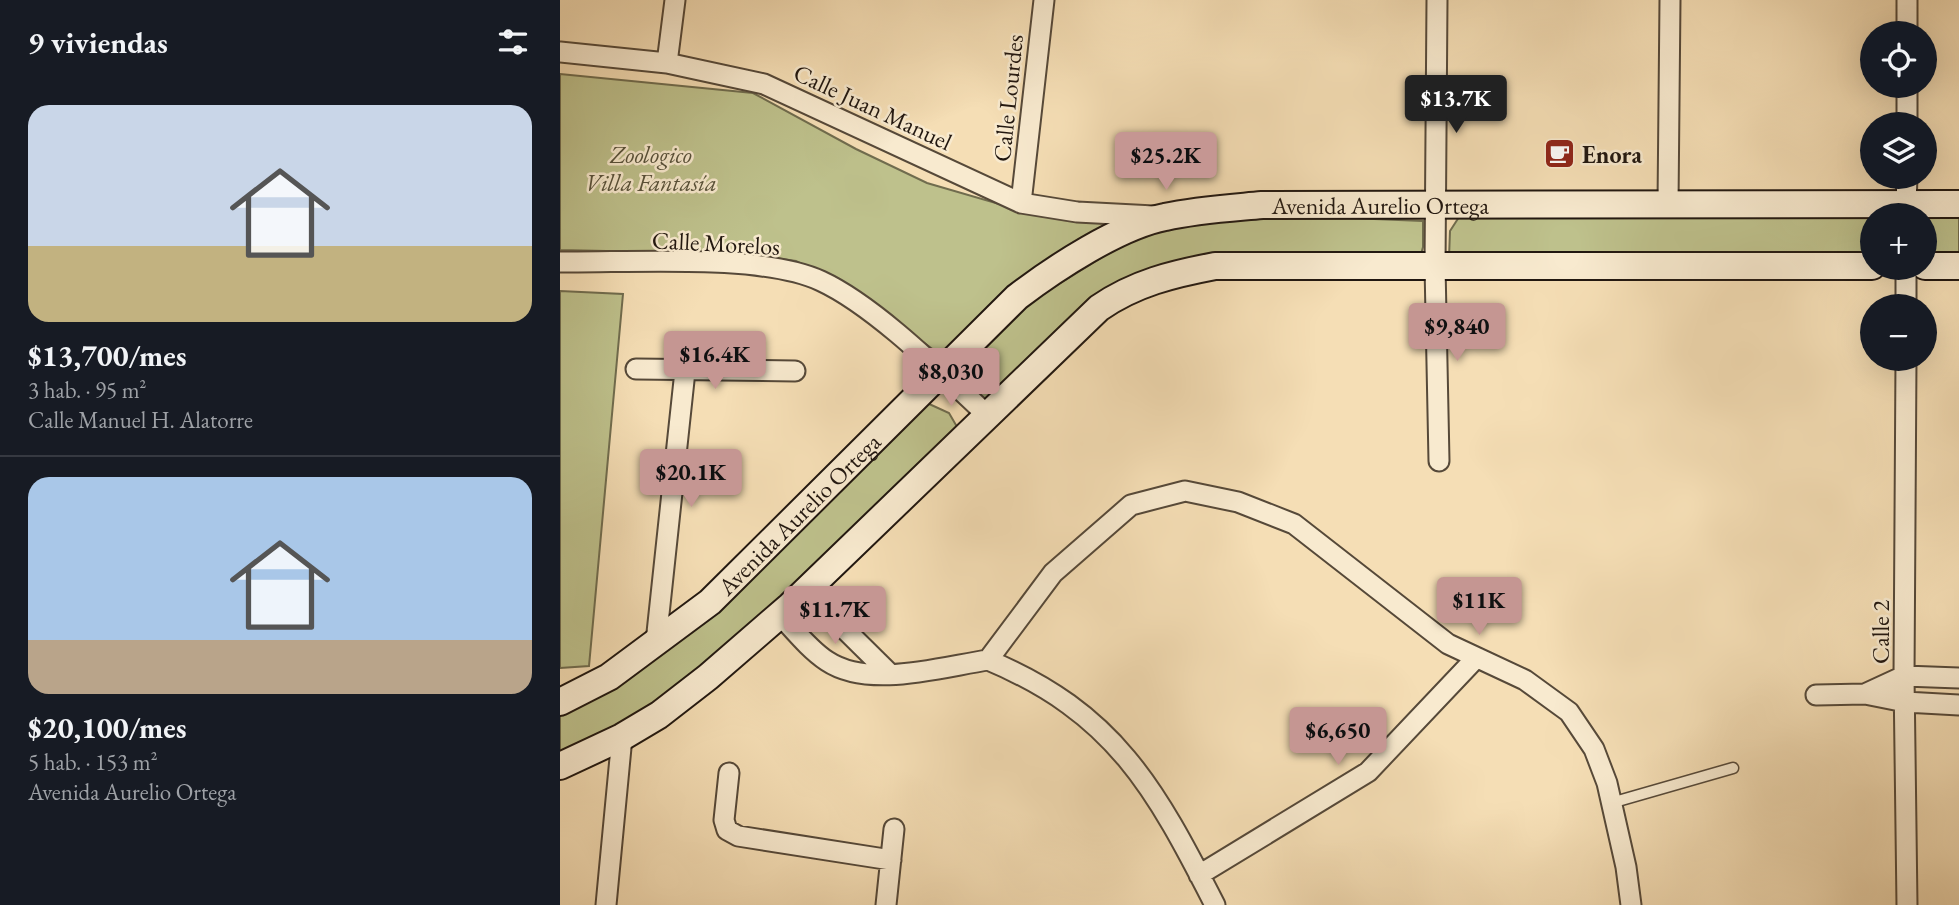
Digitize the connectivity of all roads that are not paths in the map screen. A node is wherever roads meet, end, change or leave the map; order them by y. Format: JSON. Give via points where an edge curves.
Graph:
{"nodes":[{"id":1,"x":675,"y":0,"type":"edge"},
{"id":2,"x":1044,"y":0,"type":"edge"},
{"id":3,"x":1437,"y":0,"type":"edge"},
{"id":4,"x":1670,"y":0,"type":"edge"},
{"id":5,"x":1907,"y":0,"type":"edge"},
{"id":6,"x":1907,"y":21,"type":"edge"},
{"id":7,"x":560,"y":52,"type":"edge"},
{"id":8,"x":667,"y":63,"type":"junction"},
{"id":9,"x":1021,"y":202,"type":"junction"},
{"id":10,"x":1435,"y":204,"type":"junction"},
{"id":11,"x":1668,"y":204,"type":"junction"},
{"id":12,"x":1860,"y":204,"type":"edge"},
{"id":13,"x":1937,"y":204,"type":"edge"},
{"id":14,"x":1959,"y":204,"type":"edge"},
{"id":15,"x":1162,"y":217,"type":"junction"},
{"id":16,"x":560,"y":262,"type":"edge"},
{"id":17,"x":1434,"y":266,"type":"junction"},
{"id":18,"x":1860,"y":267,"type":"edge"},
{"id":19,"x":1937,"y":267,"type":"edge"},
{"id":20,"x":1959,"y":267,"type":"edge"},
{"id":21,"x":636,"y":369,"type":"dead end"},
{"id":22,"x":685,"y":371,"type":"junction"},
{"id":23,"x":795,"y":371,"type":"dead end"},
{"id":24,"x":1906,"y":371,"type":"edge"},
{"id":25,"x":941,"y":372,"type":"junction"},
{"id":26,"x":987,"y":415,"type":"junction"},
{"id":27,"x":1439,"y":461,"type":"dead end"},
{"id":28,"x":792,"y":604,"type":"junction"},
{"id":29,"x":656,"y":642,"type":"junction"},
{"id":30,"x":1476,"y":658,"type":"junction"},
{"id":31,"x":988,"y":660,"type":"junction"},
{"id":32,"x":890,"y":674,"type":"junction"},
{"id":33,"x":1904,"y":676,"type":"junction"},
{"id":34,"x":1959,"y":678,"type":"edge"},
{"id":35,"x":1865,"y":694,"type":"junction"},
{"id":36,"x":1816,"y":695,"type":"dead end"},
{"id":37,"x":560,"y":702,"type":"edge"},
{"id":38,"x":1905,"y":702,"type":"junction"},
{"id":39,"x":1959,"y":705,"type":"edge"},
{"id":40,"x":622,"y":737,"type":"junction"},
{"id":41,"x":560,"y":766,"type":"edge"},
{"id":42,"x":1733,"y":768,"type":"dead end"},
{"id":43,"x":729,"y":773,"type":"dead end"},
{"id":44,"x":1611,"y":803,"type":"junction"},
{"id":45,"x":894,"y":829,"type":"dead end"},
{"id":46,"x":891,"y":860,"type":"junction"},
{"id":47,"x":1199,"y":875,"type":"junction"},
{"id":48,"x":606,"y":905,"type":"edge"},
{"id":49,"x":886,"y":905,"type":"edge"},
{"id":50,"x":1215,"y":905,"type":"edge"},
{"id":51,"x":1631,"y":905,"type":"edge"},
{"id":52,"x":1907,"y":905,"type":"edge"}],
"edges":[{"from":1,"to":8,"type":"street"},
{"from":2,"to":9,"type":"street","name":"Calle Lourdes"},
{"from":3,"to":10,"type":"street"},
{"from":4,"to":11,"type":"street"},
{"from":5,"to":6,"type":"street"},
{"from":7,"to":8,"type":"street","name":"Calle Juan Manuel"},
{"from":8,"to":9,"type":"street","name":"Calle Juan Manuel","via":[[764,84]]},
{"from":9,"to":15,"type":"street","name":"Calle Juan Manuel","via":[[1077,212]]},
{"from":10,"to":11,"type":"main road","name":"Avenida Aurelio Ortega"},
{"from":10,"to":15,"type":"main road","name":"Avenida Aurelio Ortega","via":[[1262,205]]},
{"from":10,"to":17,"type":"street"},
{"from":11,"to":12,"type":"main road","name":"Avenida Aurelio Ortega"},
{"from":13,"to":14,"type":"main road","name":"Avenida Aurelio Ortega"},
{"from":15,"to":25,"type":"main road","name":"Avenida Aurelio Ortega","via":[[1055,268],[1017,297]]},
{"from":16,"to":25,"type":"street","name":"Calle Morelos","via":[[745,264],[807,276],[847,295]]},
{"from":17,"to":18,"type":"main road"},
{"from":17,"to":26,"type":"main road","via":[[1215,266],[1139,285],[1099,308]]},
{"from":17,"to":27,"type":"street"},
{"from":19,"to":20,"type":"main road"},
{"from":21,"to":22,"type":"street"},
{"from":22,"to":23,"type":"street"},
{"from":22,"to":29,"type":"street"},
{"from":24,"to":33,"type":"street","name":"Calle 2"},
{"from":25,"to":26,"type":"street","name":"Calle Morelos"},
{"from":25,"to":29,"type":"main road","name":"Avenida Aurelio Ortega","via":[[710,602]]},
{"from":26,"to":28,"type":"main road"},
{"from":28,"to":32,"type":"street"},
{"from":28,"to":32,"type":"street","via":[[826,661],[852,673]]},
{"from":28,"to":40,"type":"main road","via":[[708,677]]},
{"from":29,"to":37,"type":"main road","name":"Avenida Aurelio Ortega","via":[[609,677]]},
{"from":30,"to":31,"type":"street","via":[[1448,644],[1294,524],[1238,502],[1185,491],[1130,505],[1053,573]]},
{"from":30,"to":44,"type":"street","via":[[1525,680],[1569,712],[1594,749]]},
{"from":30,"to":47,"type":"street","via":[[1368,772]]},
{"from":31,"to":32,"type":"street"},
{"from":31,"to":47,"type":"street","via":[[1032,678],[1077,709],[1116,745],[1151,788]]},
{"from":33,"to":34,"type":"street"},
{"from":33,"to":35,"type":"street"},
{"from":33,"to":38,"type":"street","name":"Calle 2"},
{"from":35,"to":36,"type":"street"},
{"from":35,"to":38,"type":"street"},
{"from":38,"to":39,"type":"street"},
{"from":38,"to":52,"type":"street","name":"Calle 2"},
{"from":40,"to":41,"type":"main road"},
{"from":40,"to":48,"type":"street"},
{"from":42,"to":44,"type":"lane"},
{"from":43,"to":46,"type":"street","via":[[724,820],[727,830],[738,836]]},
{"from":44,"to":51,"type":"street"},
{"from":45,"to":46,"type":"street"},
{"from":46,"to":49,"type":"street"},
{"from":47,"to":50,"type":"street"}]}
